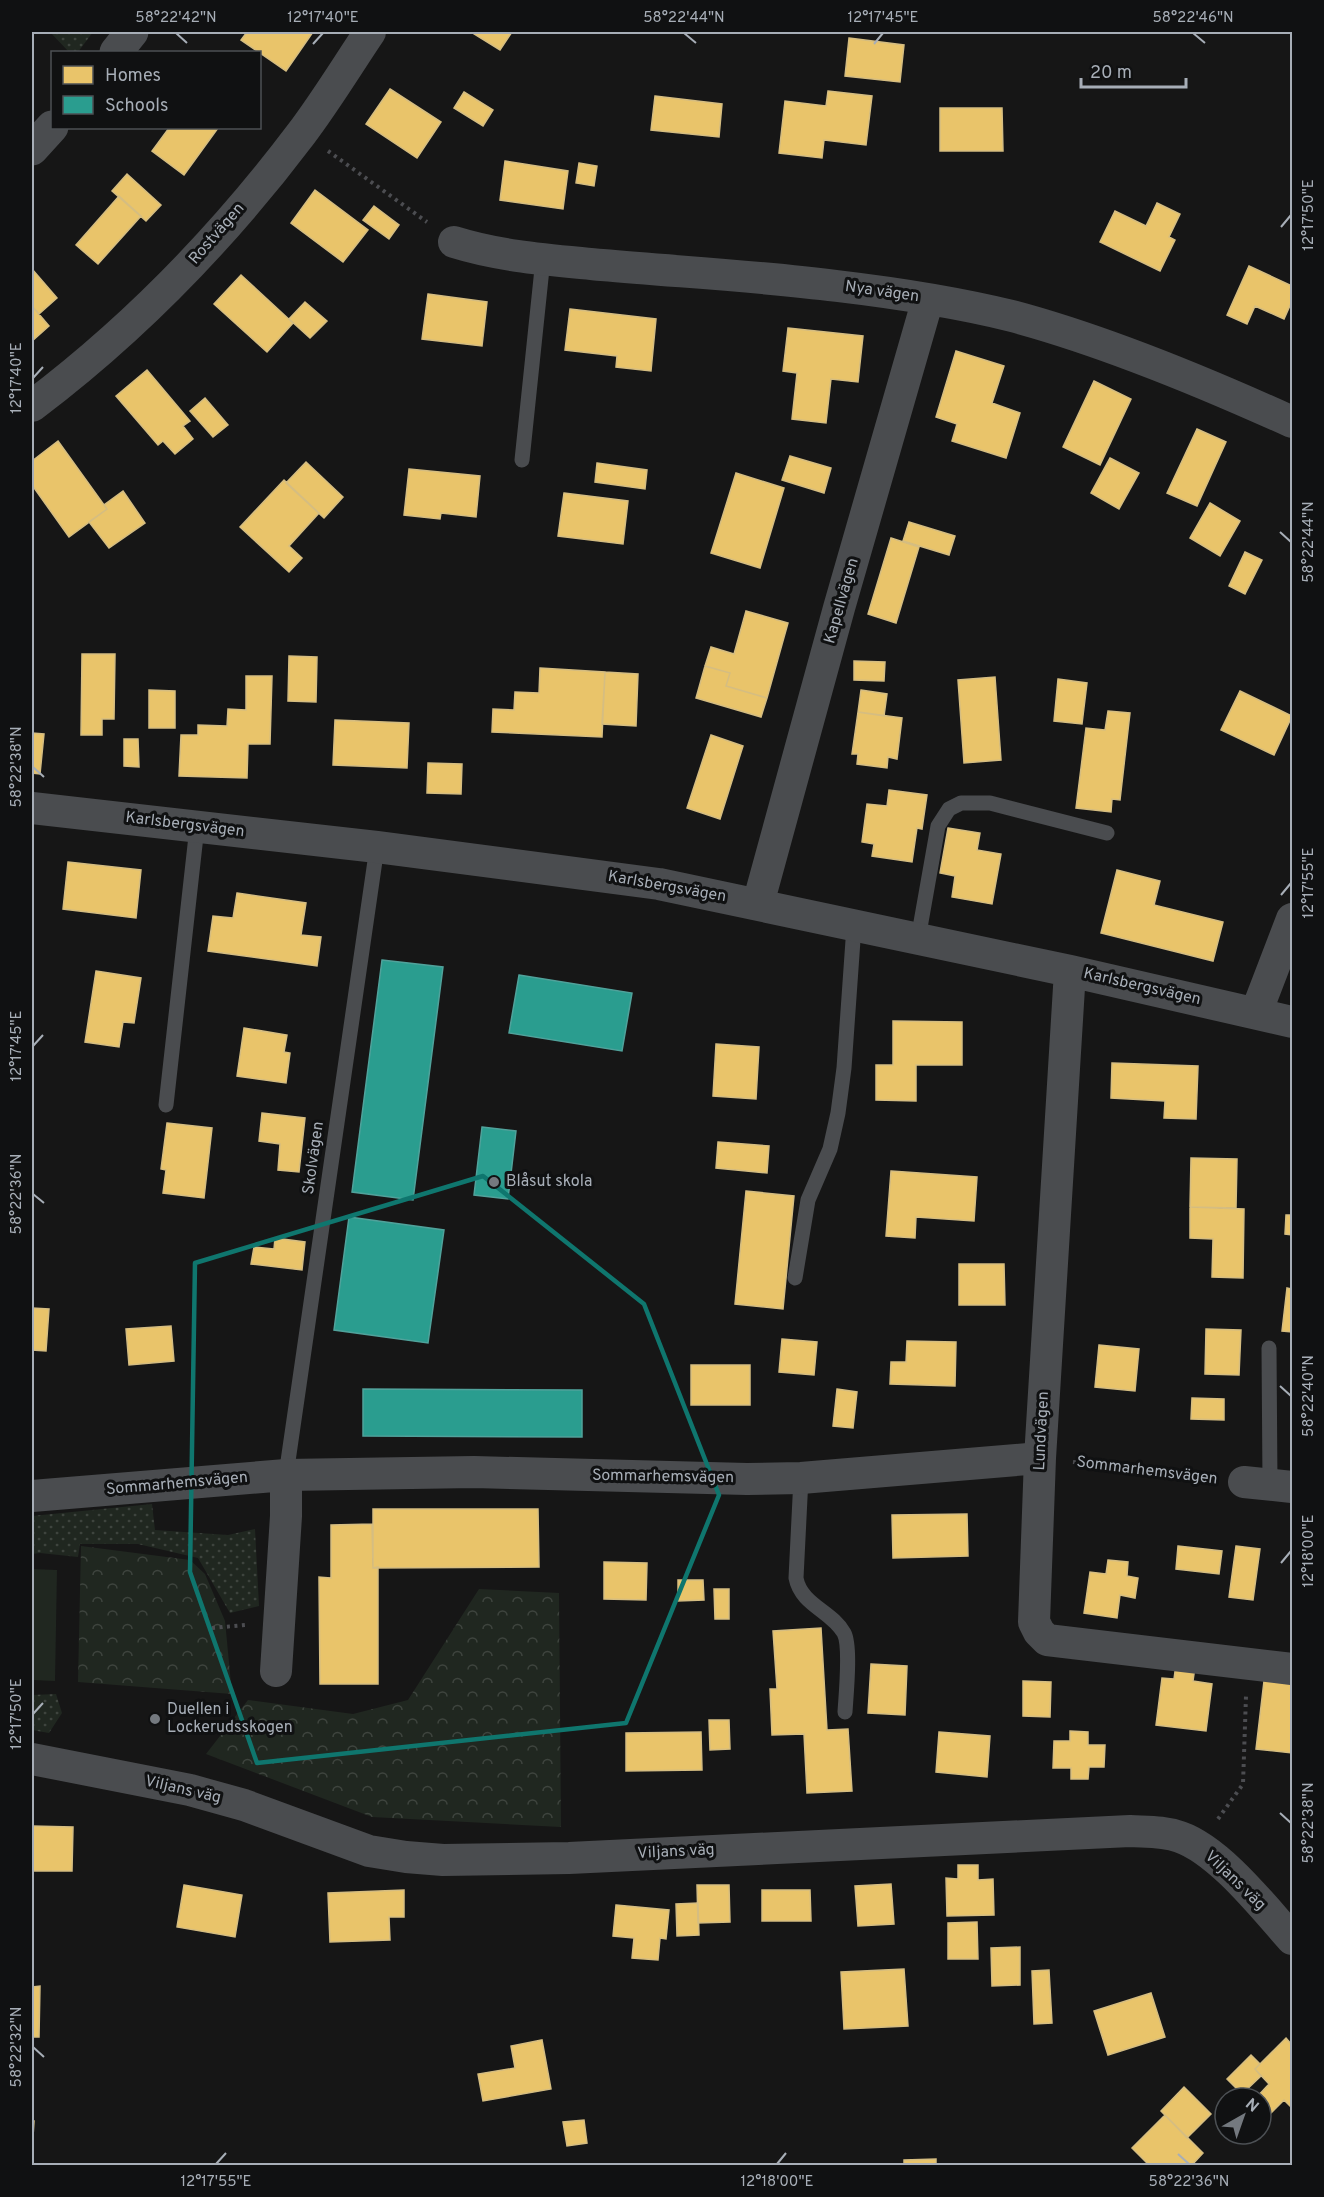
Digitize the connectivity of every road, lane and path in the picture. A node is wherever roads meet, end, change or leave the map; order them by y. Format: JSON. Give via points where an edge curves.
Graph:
{"nodes":[{"id":1,"x":132,"y":32,"type":"edge"},
{"id":2,"x":370,"y":32,"type":"edge"},
{"id":3,"x":117,"y":51,"type":"edge"},
{"id":4,"x":51,"y":128,"type":"edge"},
{"id":5,"x":302,"y":132,"type":"junction"},
{"id":6,"x":32,"y":149,"type":"edge"},
{"id":7,"x":454,"y":242,"type":"joint"},
{"id":8,"x":543,"y":259,"type":"junction"},
{"id":9,"x":928,"y":299,"type":"junction"},
{"id":10,"x":32,"y":406,"type":"edge"},
{"id":11,"x":1293,"y":422,"type":"edge"},
{"id":12,"x":522,"y":460,"type":"dead end"},
{"id":13,"x":32,"y":808,"type":"edge"},
{"id":14,"x":197,"y":827,"type":"junction"},
{"id":15,"x":1107,"y":833,"type":"dead end"},
{"id":16,"x":377,"y":847,"type":"junction"},
{"id":17,"x":758,"y":904,"type":"junction"},
{"id":18,"x":1293,"y":919,"type":"edge"},
{"id":19,"x":854,"y":926,"type":"junction"},
{"id":20,"x":918,"y":939,"type":"junction"},
{"id":21,"x":1070,"y":972,"type":"junction"},
{"id":22,"x":1256,"y":1013,"type":"junction"},
{"id":23,"x":1293,"y":1022,"type":"edge"},
{"id":24,"x":166,"y":1105,"type":"dead end"},
{"id":25,"x":795,"y":1278,"type":"dead end"},
{"id":26,"x":1269,"y":1348,"type":"dead end"},
{"id":27,"x":1040,"y":1458,"type":"junction"},
{"id":28,"x":286,"y":1475,"type":"junction"},
{"id":29,"x":801,"y":1478,"type":"junction"},
{"id":30,"x":1269,"y":1484,"type":"edge"},
{"id":31,"x":32,"y":1496,"type":"edge"},
{"id":32,"x":1247,"y":1663,"type":"junction"},
{"id":33,"x":1293,"y":1669,"type":"edge"},
{"id":34,"x":276,"y":1671,"type":"dead end"},
{"id":35,"x":845,"y":1712,"type":"dead end"},
{"id":36,"x":32,"y":1760,"type":"edge"},
{"id":37,"x":1199,"y":1846,"type":"junction"},
{"id":38,"x":1293,"y":1939,"type":"edge"}],
"edges":[{"from":1,"to":3,"type":"street"},
{"from":2,"to":5,"type":"street","name":"Rostvägen"},
{"from":4,"to":6,"type":"street"},
{"from":5,"to":7,"type":"path"},
{"from":5,"to":10,"type":"street","name":"Rostvägen","via":[[183,273],[74,375]]},
{"from":7,"to":8,"type":"street","name":"Nya vägen","via":[[485,252]]},
{"from":8,"to":9,"type":"street","name":"Nya vägen","via":[[836,286]]},
{"from":8,"to":12,"type":"lane"},
{"from":9,"to":11,"type":"street","name":"Nya vägen","via":[[1012,316],[1118,350]]},
{"from":9,"to":17,"type":"street","name":"Kapellvägen"},
{"from":13,"to":14,"type":"street","name":"Karlsbergsvägen"},
{"from":14,"to":16,"type":"street","name":"Karlsbergsvägen"},
{"from":14,"to":24,"type":"lane"},
{"from":15,"to":20,"type":"lane","via":[[990,803],[961,803],[949,809],[938,826]]},
{"from":16,"to":17,"type":"street","name":"Karlsbergsvägen","via":[[648,882]]},
{"from":16,"to":28,"type":"lane","name":"Skolvägen"},
{"from":17,"to":19,"type":"street","name":"Karlsbergsvägen"},
{"from":18,"to":22,"type":"street"},
{"from":19,"to":20,"type":"street","name":"Karlsbergsvägen"},
{"from":19,"to":25,"type":"lane","via":[[838,1113],[830,1149],[808,1200]]},
{"from":20,"to":21,"type":"street","name":"Karlsbergsvägen"},
{"from":21,"to":22,"type":"street","name":"Karlsbergsvägen"},
{"from":21,"to":27,"type":"street","name":"Lundvägen"},
{"from":22,"to":23,"type":"street","name":"Karlsbergsvägen"},
{"from":26,"to":30,"type":"lane"},
{"from":27,"to":29,"type":"street","name":"Sommarhemsvägen"},
{"from":27,"to":30,"type":"path","name":"Sommarhemsvägen"},
{"from":27,"to":32,"type":"street","name":"Lundvägen","via":[[1034,1622],[1038,1632],[1047,1640]]},
{"from":28,"to":29,"type":"street","name":"Sommarhemsvägen","via":[[474,1472]]},
{"from":28,"to":31,"type":"street","name":"Sommarhemsvägen"},
{"from":28,"to":34,"type":"street"},
{"from":29,"to":35,"type":"lane","via":[[796,1578],[807,1599],[846,1635]]},
{"from":32,"to":33,"type":"street","name":"Lundvägen"},
{"from":32,"to":37,"type":"path","via":[[1243,1784]]},
{"from":36,"to":37,"type":"street","name":"Viljans väg","via":[[190,1790],[244,1805],[369,1851],[443,1860],[569,1858],[1130,1832],[1159,1832]]},
{"from":37,"to":38,"type":"street","name":"Viljans väg","via":[[1234,1876]]}]}
